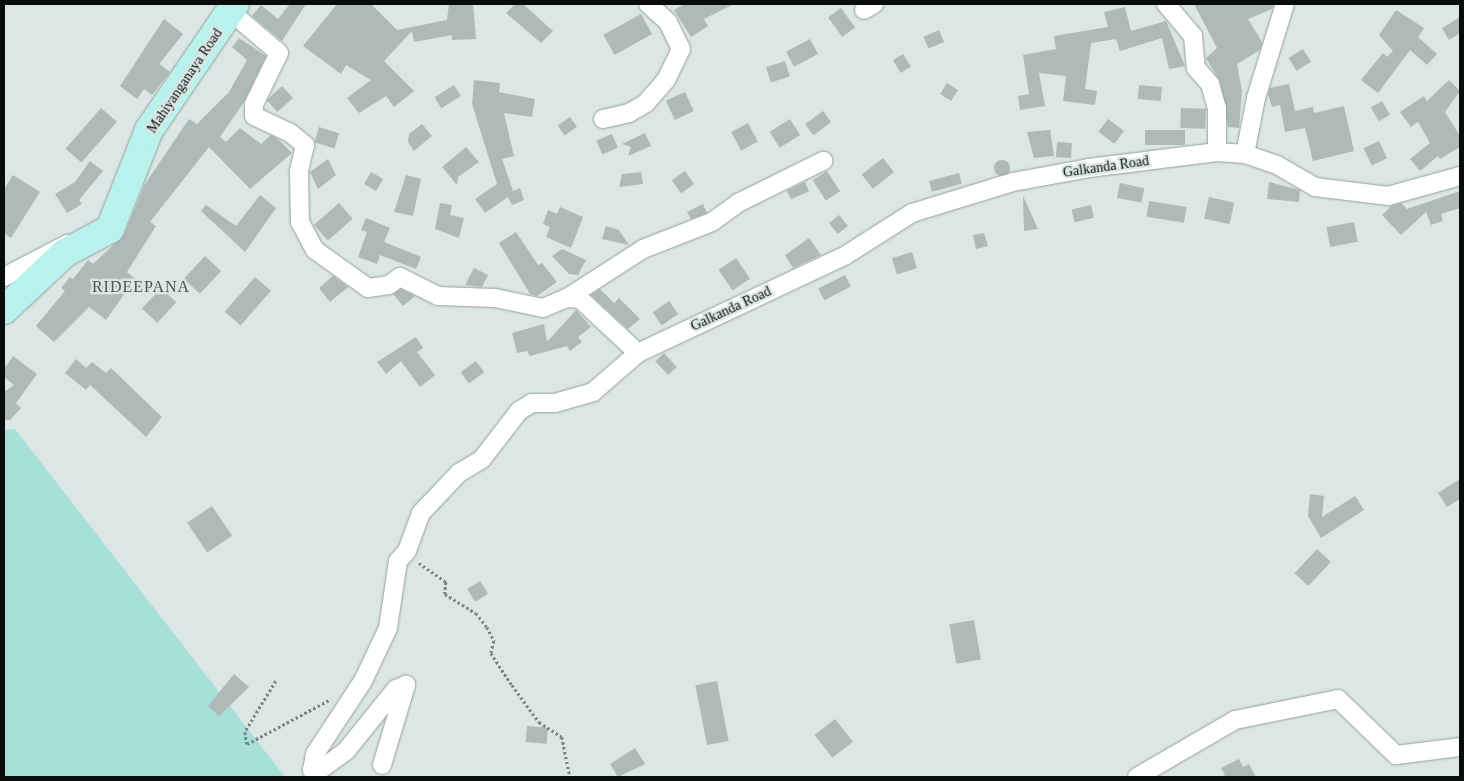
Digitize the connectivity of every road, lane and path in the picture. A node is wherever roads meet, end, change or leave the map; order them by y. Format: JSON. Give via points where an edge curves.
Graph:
{"nodes":[{"id":1,"x":648,"y":4,"type":"edge"},
{"id":2,"x":1166,"y":4,"type":"edge"},
{"id":3,"x":1286,"y":4,"type":"edge"},
{"id":4,"x":233,"y":8,"type":"edge"},
{"id":5,"x":602,"y":119,"type":"dead end"},
{"id":6,"x":1217,"y":152,"type":"junction"},
{"id":7,"x":1245,"y":154,"type":"junction"},
{"id":8,"x":823,"y":161,"type":"dead end"},
{"id":9,"x":1460,"y":176,"type":"edge"},
{"id":10,"x":110,"y":229,"type":"junction"},
{"id":11,"x":4,"y":277,"type":"edge"},
{"id":12,"x":567,"y":298,"type":"junction"},
{"id":13,"x":4,"y":310,"type":"edge"},
{"id":14,"x":638,"y":353,"type":"junction"},
{"id":15,"x":408,"y":551,"type":"junction"},
{"id":16,"x":276,"y":681,"type":"dead end"},
{"id":17,"x":334,"y":697,"type":"dead end"},
{"id":18,"x":1460,"y":747,"type":"edge"},
{"id":19,"x":382,"y":765,"type":"dead end"},
{"id":20,"x":1149,"y":775,"type":"edge"},
{"id":21,"x":570,"y":777,"type":"edge"}],
"edges":[{"from":1,"to":5,"type":"street","via":[[668,22],[681,49],[666,80],[646,103],[629,113]]},
{"from":2,"to":6,"type":"street","via":[[1193,36],[1196,68],[1210,84],[1217,108]]},
{"from":3,"to":7,"type":"street","via":[[1256,98]]},
{"from":4,"to":10,"type":"main road","name":"Mahiyanganaya Road","via":[[150,130]]},
{"from":4,"to":12,"type":"street","via":[[279,53],[254,104],[254,116],[289,132],[305,145],[299,172],[300,222],[314,250],[368,288],[389,285],[400,277],[438,296],[495,298],[543,308]]},
{"from":6,"to":7,"type":"street","name":"Galkanda Road"},
{"from":6,"to":14,"type":"street","name":"Galkanda Road","via":[[1089,168],[1013,182],[912,213],[846,255]]},
{"from":7,"to":9,"type":"street","name":"Galkanda Road","via":[[1277,165],[1315,187],[1388,196]]},
{"from":8,"to":12,"type":"street","via":[[740,202],[712,222],[643,248]]},
{"from":10,"to":11,"type":"street","via":[[43,253]]},
{"from":10,"to":13,"type":"main road","via":[[65,253]]},
{"from":12,"to":14,"type":"street","via":[[580,299],[594,309]]},
{"from":14,"to":15,"type":"street","name":"Galkanda Road","via":[[594,392],[555,403],[532,403],[519,411],[482,459],[459,473],[421,513]]},
{"from":15,"to":19,"type":"street","name":"Galkanda Road","via":[[398,561],[388,628],[363,681],[315,754],[312,770],[320,770],[346,751],[396,689],[406,685]]},
{"from":15,"to":21,"type":"path","via":[[446,582],[444,594],[476,613],[487,627],[494,640],[492,653],[512,685],[539,722],[562,737]]},
{"from":16,"to":17,"type":"path","via":[[245,732],[248,744]]},
{"from":18,"to":20,"type":"street","via":[[1396,755],[1338,699],[1235,720]]}]}
